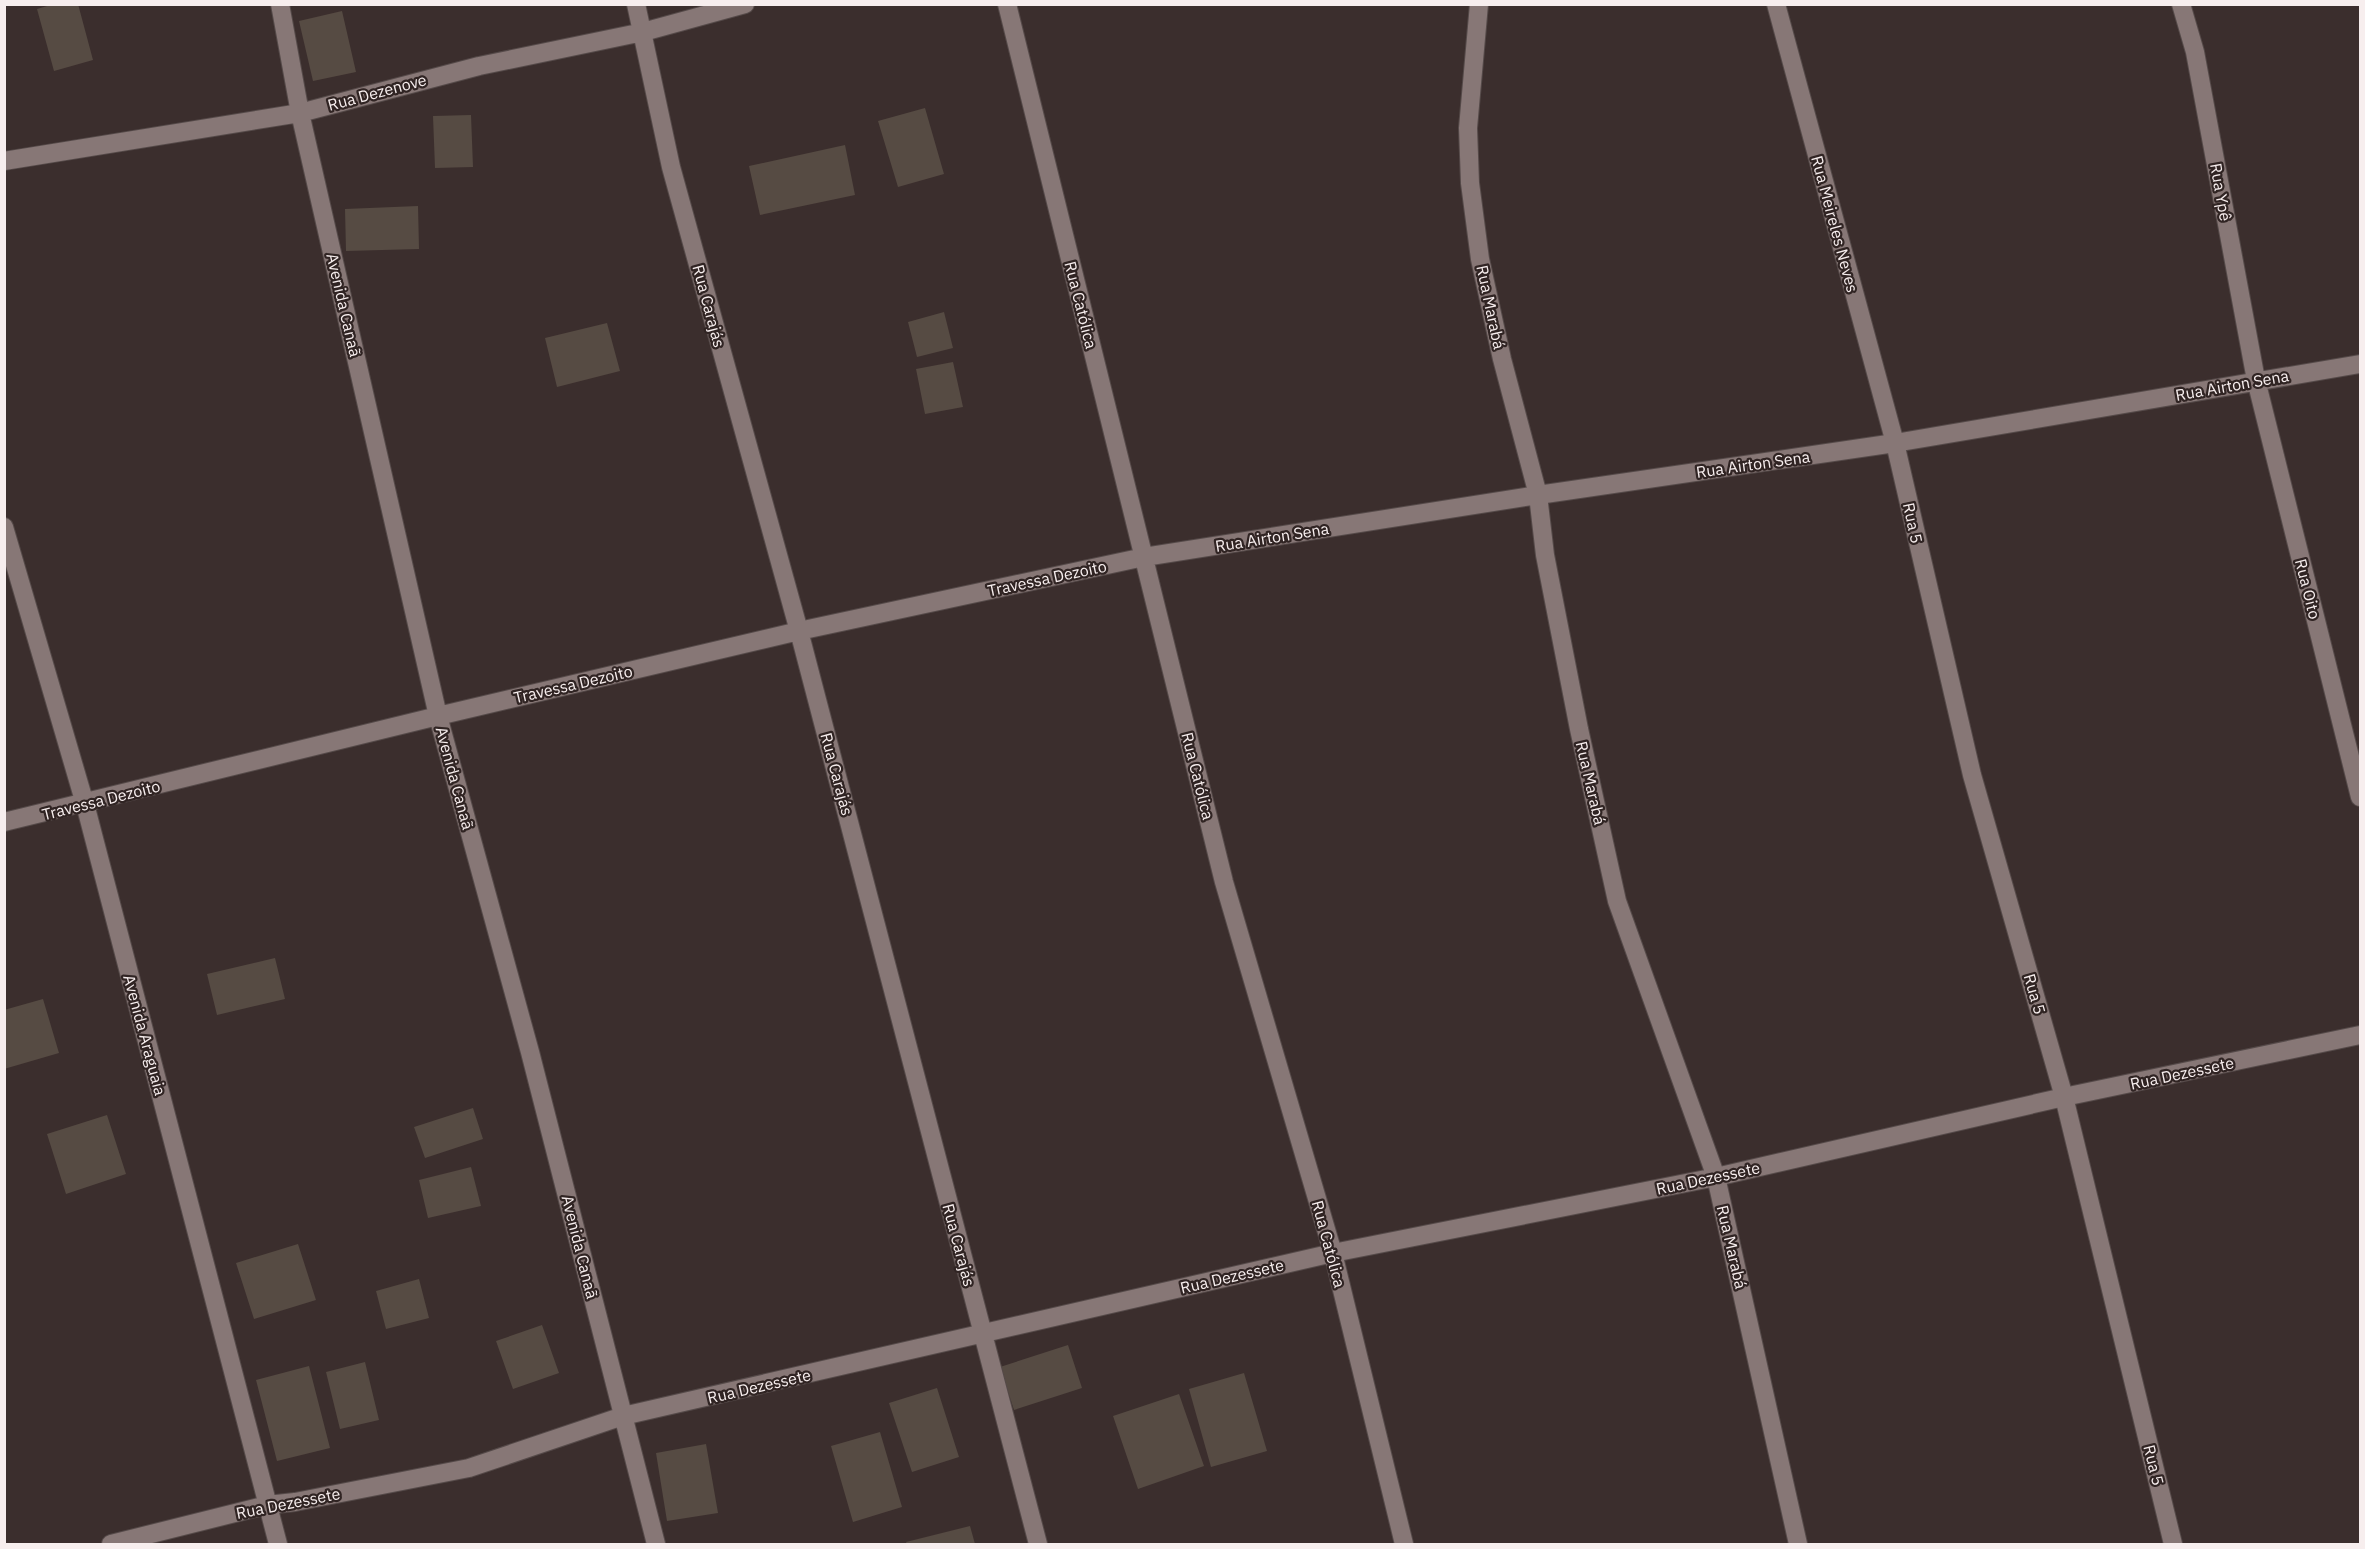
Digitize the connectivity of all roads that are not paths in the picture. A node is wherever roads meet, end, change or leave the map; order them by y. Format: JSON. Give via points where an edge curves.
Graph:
{"nodes":[{"id":1,"x":280,"y":4,"type":"edge"},
{"id":2,"x":636,"y":4,"type":"edge"},
{"id":3,"x":745,"y":4,"type":"edge"},
{"id":4,"x":1007,"y":4,"type":"edge"},
{"id":5,"x":1479,"y":4,"type":"edge"},
{"id":6,"x":1776,"y":4,"type":"edge"},
{"id":7,"x":2181,"y":4,"type":"edge"},
{"id":8,"x":643,"y":32,"type":"junction"},
{"id":9,"x":300,"y":112,"type":"junction"},
{"id":10,"x":4,"y":161,"type":"edge"},
{"id":11,"x":2361,"y":364,"type":"edge"},
{"id":12,"x":2256,"y":380,"type":"junction"},
{"id":13,"x":1895,"y":443,"type":"junction"},
{"id":14,"x":1538,"y":495,"type":"junction"},
{"id":15,"x":4,"y":527,"type":"edge"},
{"id":16,"x":1144,"y":557,"type":"junction"},
{"id":17,"x":799,"y":631,"type":"junction"},
{"id":18,"x":438,"y":716,"type":"junction"},
{"id":19,"x":2361,"y":797,"type":"edge"},
{"id":20,"x":85,"y":804,"type":"junction"},
{"id":21,"x":4,"y":822,"type":"edge"},
{"id":22,"x":2361,"y":1035,"type":"edge"},
{"id":23,"x":2064,"y":1096,"type":"junction"},
{"id":24,"x":1716,"y":1177,"type":"junction"},
{"id":25,"x":1333,"y":1253,"type":"junction"},
{"id":26,"x":982,"y":1333,"type":"junction"},
{"id":27,"x":623,"y":1416,"type":"junction"},
{"id":28,"x":267,"y":1505,"type":"junction"},
{"id":29,"x":111,"y":1545,"type":"edge"},
{"id":30,"x":278,"y":1545,"type":"edge"},
{"id":31,"x":656,"y":1545,"type":"edge"},
{"id":32,"x":1038,"y":1545,"type":"edge"},
{"id":33,"x":1404,"y":1545,"type":"edge"},
{"id":34,"x":1798,"y":1545,"type":"edge"},
{"id":35,"x":2174,"y":1545,"type":"edge"}],
"edges":[{"from":1,"to":9,"type":"street","name":"Avenida Canaã"},
{"from":2,"to":8,"type":"street","name":"Rua Carajás"},
{"from":3,"to":8,"type":"street","name":"Rua Dezenove"},
{"from":4,"to":16,"type":"street","name":"Rua Católica"},
{"from":5,"to":14,"type":"street","name":"Rua Marabá","via":[[1468,128],[1470,183],[1480,259]]},
{"from":6,"to":13,"type":"street","name":"Rua Meireles Neves"},
{"from":7,"to":12,"type":"street","name":"Rua Ypê","via":[[2195,52]]},
{"from":8,"to":9,"type":"street","name":"Rua Dezenove","via":[[479,66]]},
{"from":8,"to":17,"type":"street","name":"Rua Carajás","via":[[671,167]]},
{"from":9,"to":10,"type":"street","name":"Rua Dezenove"},
{"from":9,"to":18,"type":"street","name":"Avenida Canaã"},
{"from":11,"to":12,"type":"street","name":"Rua Airton Sena"},
{"from":12,"to":13,"type":"street","name":"Rua Airton Sena"},
{"from":12,"to":19,"type":"street","name":"Rua Oito"},
{"from":13,"to":14,"type":"street","name":"Rua Airton Sena"},
{"from":13,"to":23,"type":"street","name":"Rua 5","via":[[1972,775]]},
{"from":14,"to":16,"type":"street","name":"Rua Airton Sena"},
{"from":14,"to":24,"type":"street","name":"Rua Marabá","via":[[1545,555],[1617,901]]},
{"from":15,"to":20,"type":"street","name":"Avenida Araguaia"},
{"from":16,"to":17,"type":"street","name":"Travessa Dezoito"},
{"from":16,"to":25,"type":"street","name":"Rua Católica","via":[[1224,882]]},
{"from":17,"to":18,"type":"street","name":"Travessa Dezoito"},
{"from":17,"to":26,"type":"street","name":"Rua Carajás"},
{"from":18,"to":20,"type":"street","name":"Travessa Dezoito"},
{"from":18,"to":27,"type":"street","name":"Avenida Canaã","via":[[530,1052]]},
{"from":20,"to":21,"type":"street","name":"Travessa Dezoito"},
{"from":20,"to":28,"type":"street","name":"Avenida Araguaia"},
{"from":22,"to":23,"type":"street","name":"Rua Dezessete"},
{"from":23,"to":24,"type":"street","name":"Rua Dezessete"},
{"from":23,"to":35,"type":"street","name":"Rua 5"},
{"from":24,"to":25,"type":"street","name":"Rua Dezessete"},
{"from":24,"to":34,"type":"street","name":"Rua Marabá"},
{"from":25,"to":26,"type":"street","name":"Rua Dezessete"},
{"from":25,"to":33,"type":"street","name":"Rua Católica"},
{"from":26,"to":27,"type":"street","name":"Rua Dezessete"},
{"from":26,"to":32,"type":"street","name":"Rua Carajás"},
{"from":27,"to":28,"type":"street","name":"Rua Dezessete","via":[[469,1468]]},
{"from":27,"to":31,"type":"street","name":"Avenida Canaã"},
{"from":28,"to":29,"type":"street","name":"Rua Dezessete"},
{"from":28,"to":30,"type":"street","name":"Avenida Araguaia"}]}
